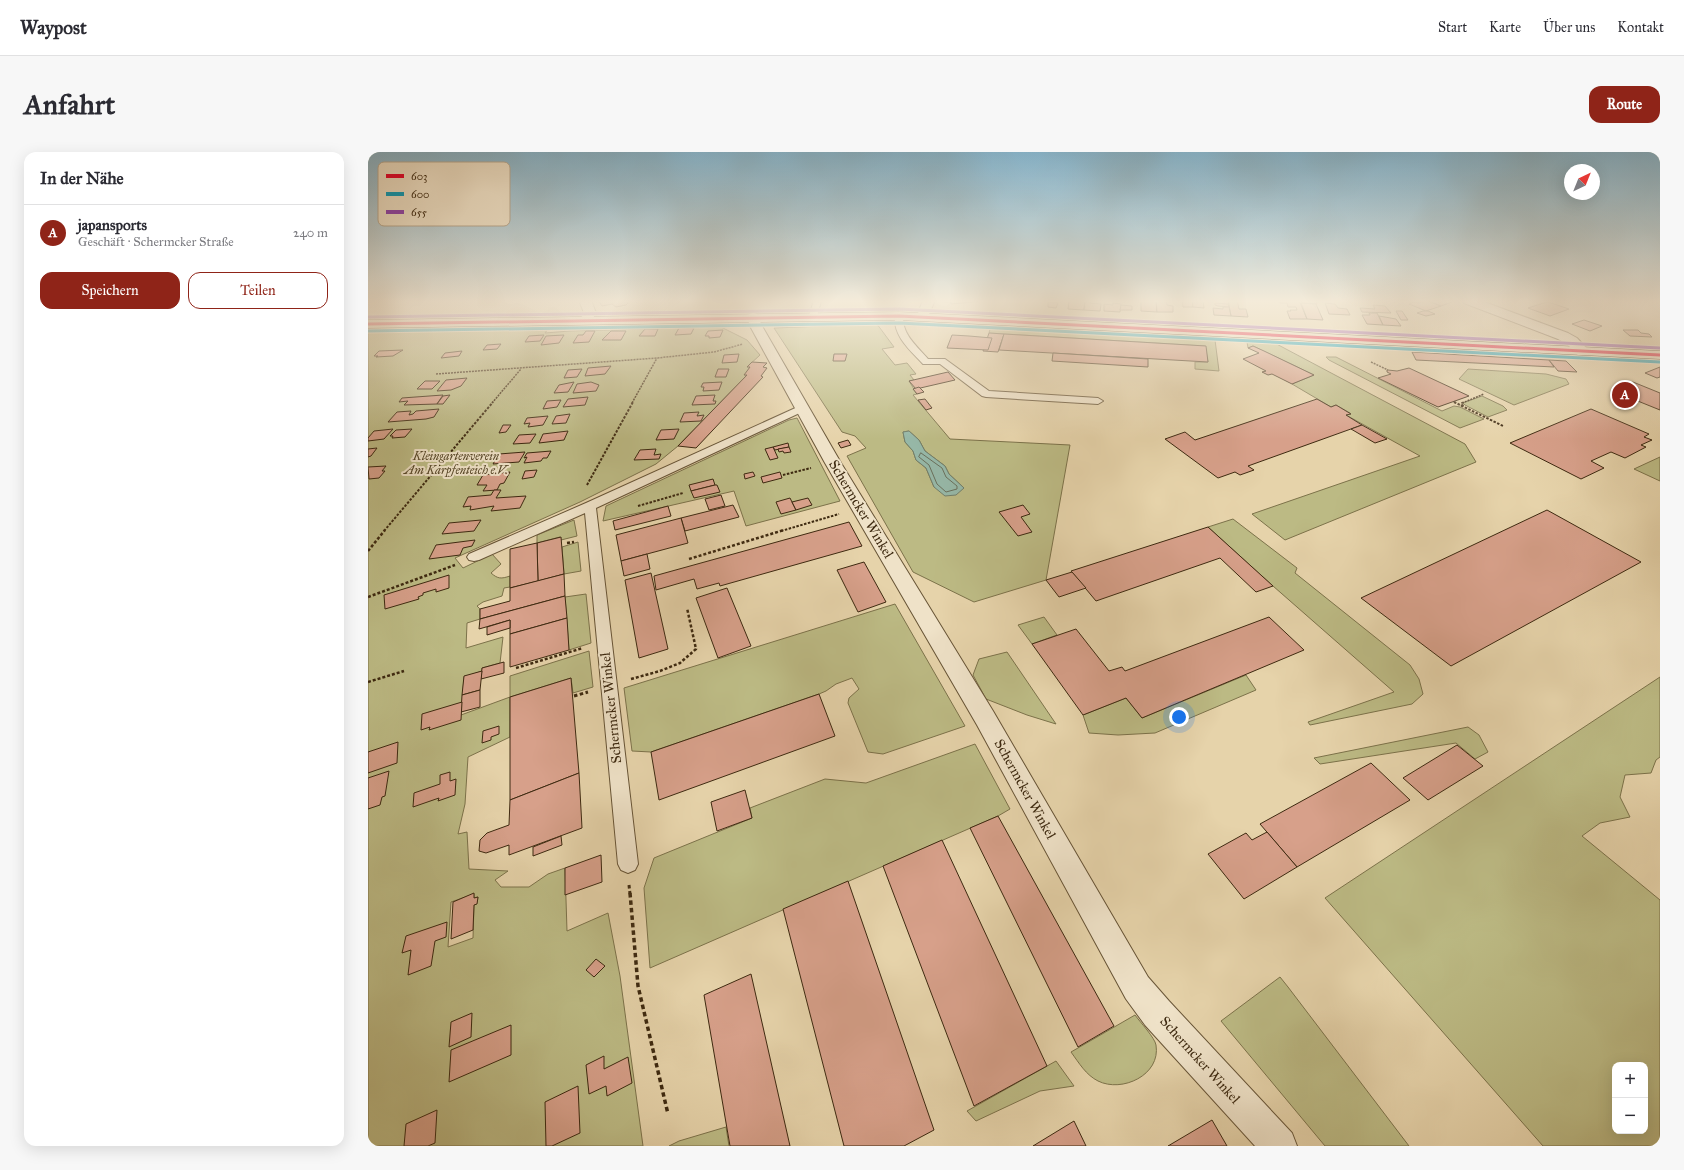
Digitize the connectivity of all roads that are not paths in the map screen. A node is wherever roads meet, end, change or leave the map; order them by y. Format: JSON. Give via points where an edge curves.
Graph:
{"nodes":[{"id":1,"x":767,"y":346,"type":"edge"},
{"id":2,"x":912,"y":346,"type":"edge"},
{"id":3,"x":1480,"y":346,"type":"edge"},
{"id":4,"x":1577,"y":346,"type":"edge"},
{"id":5,"x":1583,"y":352,"type":"junction"},
{"id":6,"x":1660,"y":355,"type":"edge"},
{"id":7,"x":1098,"y":401,"type":"dead end"},
{"id":8,"x":802,"y":408,"type":"junction"},
{"id":9,"x":590,"y":506,"type":"junction"},
{"id":10,"x":474,"y":557,"type":"road end"},
{"id":11,"x":628,"y":864,"type":"road end"},
{"id":12,"x":1279,"y":1146,"type":"edge"}],
"edges":[{"from":1,"to":8,"type":"main road","name":"Schermcker Winkel"},
{"from":2,"to":7,"type":"lane","via":[[926,362],[942,361],[986,394]]},
{"from":3,"to":5,"type":"main road"},
{"from":4,"to":5,"type":"main road"},
{"from":5,"to":6,"type":"main road"},
{"from":8,"to":9,"type":"lane"},
{"from":8,"to":12,"type":"main road","name":"Schermcker Winkel","via":[[985,718],[1137,988]]},
{"from":9,"to":10,"type":"lane"},
{"from":9,"to":11,"type":"lane","name":"Schermcker Winkel"}]}
